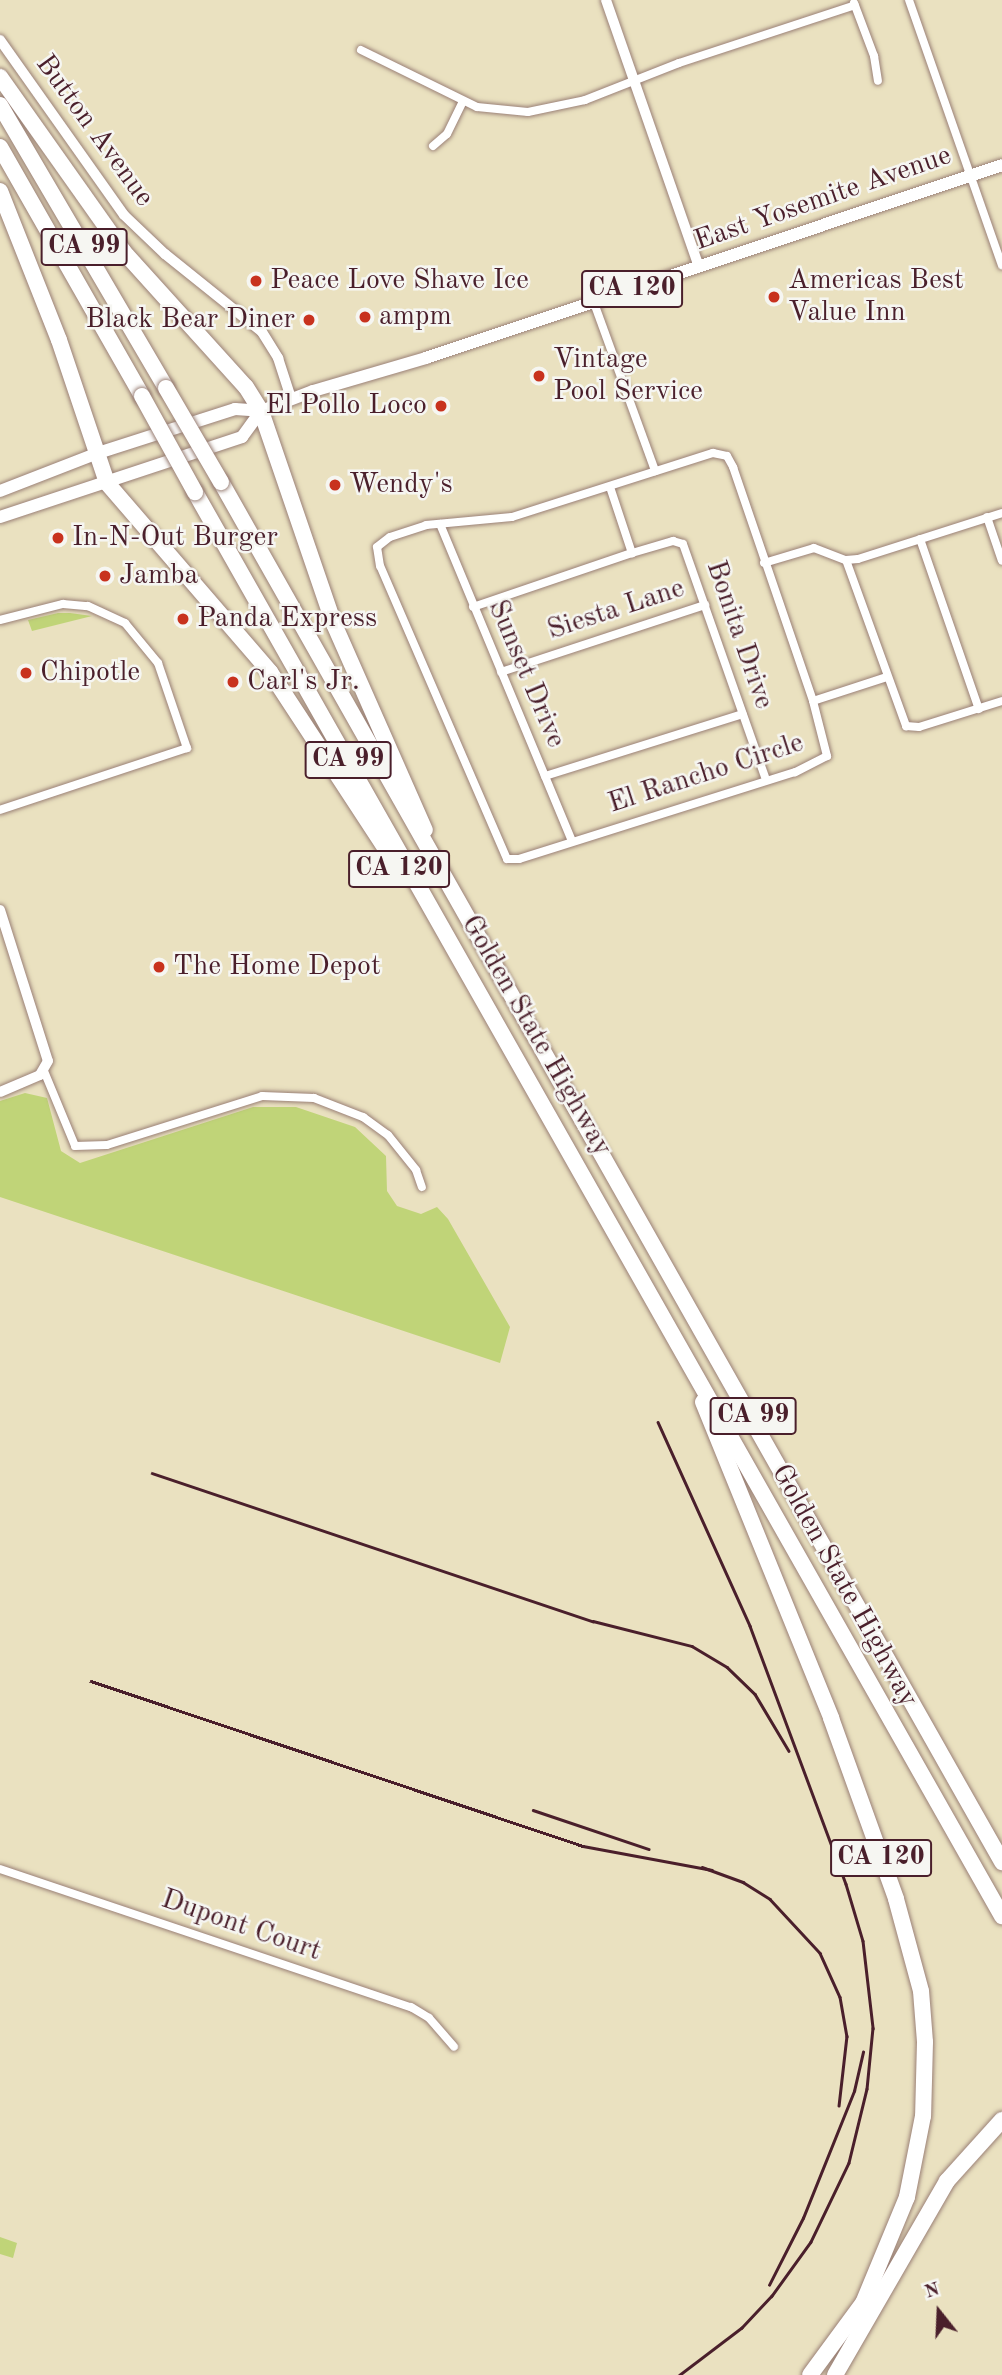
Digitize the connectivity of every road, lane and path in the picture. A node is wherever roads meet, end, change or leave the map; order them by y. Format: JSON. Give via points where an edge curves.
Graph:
{"nodes":[{"id":1,"x":606,"y":0,"type":"edge"},
{"id":2,"x":909,"y":0,"type":"edge"},
{"id":3,"x":854,"y":3,"type":"edge"},
{"id":4,"x":0,"y":40,"type":"edge"},
{"id":5,"x":361,"y":50,"type":"dead end"},
{"id":6,"x":0,"y":77,"type":"edge"},
{"id":7,"x":634,"y":80,"type":"junction"},
{"id":8,"x":878,"y":81,"type":"dead end"},
{"id":9,"x":463,"y":101,"type":"junction"},
{"id":10,"x":0,"y":105,"type":"edge"},
{"id":11,"x":433,"y":146,"type":"dead end"},
{"id":12,"x":0,"y":147,"type":"edge"},
{"id":13,"x":1002,"y":165,"type":"edge"},
{"id":14,"x":972,"y":175,"type":"junction"},
{"id":15,"x":0,"y":191,"type":"edge"},
{"id":16,"x":1002,"y":265,"type":"edge"},
{"id":17,"x":699,"y":267,"type":"junction"},
{"id":18,"x":594,"y":303,"type":"junction"},
{"id":19,"x":291,"y":398,"type":"junction"},
{"id":20,"x":261,"y":411,"type":"junction"},
{"id":21,"x":98,"y":453,"type":"junction"},
{"id":22,"x":655,"y":471,"type":"junction"},
{"id":23,"x":107,"y":483,"type":"junction"},
{"id":24,"x":610,"y":487,"type":"junction"},
{"id":25,"x":0,"y":491,"type":"edge"},
{"id":26,"x":1002,"y":513,"type":"edge"},
{"id":27,"x":0,"y":517,"type":"edge"},
{"id":28,"x":987,"y":517,"type":"junction"},
{"id":29,"x":440,"y":524,"type":"junction"},
{"id":30,"x":920,"y":539,"type":"junction"},
{"id":31,"x":632,"y":553,"type":"junction"},
{"id":32,"x":846,"y":560,"type":"junction"},
{"id":33,"x":1002,"y":561,"type":"edge"},
{"id":34,"x":764,"y":563,"type":"junction"},
{"id":35,"x":705,"y":605,"type":"junction"},
{"id":36,"x":473,"y":607,"type":"junction"},
{"id":37,"x":0,"y":620,"type":"edge"},
{"id":38,"x":501,"y":672,"type":"junction"},
{"id":39,"x":887,"y":677,"type":"junction"},
{"id":40,"x":813,"y":701,"type":"junction"},
{"id":41,"x":1002,"y":701,"type":"edge"},
{"id":42,"x":979,"y":709,"type":"junction"},
{"id":43,"x":743,"y":714,"type":"junction"},
{"id":44,"x":545,"y":776,"type":"junction"},
{"id":45,"x":766,"y":780,"type":"junction"},
{"id":46,"x":0,"y":810,"type":"edge"},
{"id":47,"x":572,"y":841,"type":"junction"},
{"id":48,"x":0,"y":909,"type":"edge"},
{"id":49,"x":466,"y":921,"type":"junction"},
{"id":50,"x":501,"y":1028,"type":"junction"},
{"id":51,"x":44,"y":1070,"type":"junction"},
{"id":52,"x":0,"y":1092,"type":"edge"},
{"id":53,"x":422,"y":1187,"type":"dead end"},
{"id":54,"x":680,"y":1345,"type":"junction"},
{"id":55,"x":1002,"y":1862,"type":"edge"},
{"id":56,"x":0,"y":1869,"type":"edge"},
{"id":57,"x":1002,"y":1916,"type":"edge"},
{"id":58,"x":454,"y":2047,"type":"dead end"},
{"id":59,"x":1002,"y":2120,"type":"edge"},
{"id":60,"x":1002,"y":2131,"type":"edge"},
{"id":61,"x":810,"y":2375,"type":"edge"},
{"id":62,"x":835,"y":2375,"type":"edge"},
{"id":63,"x":847,"y":2375,"type":"edge"}],
"edges":[{"from":1,"to":7,"type":"street"},
{"from":2,"to":14,"type":"street"},
{"from":3,"to":7,"type":"street"},
{"from":3,"to":8,"type":"street"},
{"from":4,"to":19,"type":"street","name":"Button Avenue","via":[[124,215],[262,332],[278,358]]},
{"from":5,"to":9,"type":"street"},
{"from":6,"to":20,"type":"highway","via":[[123,251],[246,387]]},
{"from":7,"to":9,"type":"street","via":[[585,100],[528,112],[504,112]]},
{"from":7,"to":17,"type":"street"},
{"from":9,"to":11,"type":"street","via":[[447,134]]},
{"from":10,"to":49,"type":"highway","name":"Golden State Highway","number":"CA 99","bridge":true,"via":[[220,482]]},
{"from":12,"to":50,"type":"highway","name":"Golden State Highway","number":"CA 99","bridge":true},
{"from":13,"to":14,"type":"main road","name":"East Yosemite Avenue","number":"CA 120"},
{"from":14,"to":16,"type":"street"},
{"from":14,"to":17,"type":"main road","name":"East Yosemite Avenue","number":"CA 120"},
{"from":15,"to":21,"type":"highway"},
{"from":17,"to":18,"type":"main road","name":"East Yosemite Avenue","number":"CA 120"},
{"from":18,"to":19,"type":"main road","name":"East Yosemite Avenue","number":"CA 120"},
{"from":18,"to":22,"type":"street"},
{"from":19,"to":20,"type":"main road","name":"East Yosemite Avenue","number":"CA 120"},
{"from":20,"to":21,"type":"main road","name":"East Yosemite Avenue","number":"CA 120","via":[[235,409]]},
{"from":20,"to":23,"type":"main road","name":"East Yosemite Avenue","via":[[243,437]]},
{"from":20,"to":49,"type":"highway","number":"CA 120","via":[[334,624]]},
{"from":21,"to":23,"type":"highway","number":"CA 120"},
{"from":21,"to":25,"type":"main road","name":"East Yosemite Avenue"},
{"from":22,"to":24,"type":"street","name":"El Rancho Circle"},
{"from":22,"to":34,"type":"street","name":"El Rancho Circle","via":[[713,453],[727,456]]},
{"from":23,"to":27,"type":"main road","name":"East Yosemite Avenue"},
{"from":23,"to":50,"type":"highway","number":"CA 120","via":[[270,672]]},
{"from":24,"to":29,"type":"street","name":"El Rancho Circle","via":[[512,517]]},
{"from":24,"to":31,"type":"street"},
{"from":26,"to":28,"type":"street"},
{"from":28,"to":30,"type":"street"},
{"from":28,"to":33,"type":"street"},
{"from":29,"to":36,"type":"street","name":"Sunset Drive"},
{"from":29,"to":47,"type":"street","name":"El Rancho Circle","via":[[382,541],[377,547],[380,566],[502,853],[519,859]]},
{"from":30,"to":32,"type":"street"},
{"from":30,"to":42,"type":"street"},
{"from":31,"to":35,"type":"street","name":"Bonita Drive","via":[[673,541],[683,544]]},
{"from":31,"to":36,"type":"street"},
{"from":32,"to":34,"type":"street","via":[[814,548]]},
{"from":32,"to":39,"type":"street"},
{"from":34,"to":40,"type":"street","name":"El Rancho Circle"},
{"from":35,"to":38,"type":"street","name":"Siesta Lane"},
{"from":35,"to":43,"type":"street","name":"Bonita Drive"},
{"from":36,"to":38,"type":"street","name":"Sunset Drive"},
{"from":37,"to":46,"type":"street","via":[[63,604],[88,606],[125,623],[158,663],[187,748]]},
{"from":38,"to":44,"type":"street","name":"Sunset Drive"},
{"from":39,"to":40,"type":"street"},
{"from":39,"to":42,"type":"street","via":[[909,727]]},
{"from":40,"to":45,"type":"street","name":"El Rancho Circle","via":[[827,757]]},
{"from":41,"to":42,"type":"street"},
{"from":43,"to":44,"type":"street"},
{"from":43,"to":45,"type":"street","name":"Bonita Drive"},
{"from":44,"to":47,"type":"street","name":"Sunset Drive"},
{"from":45,"to":47,"type":"street","name":"El Rancho Circle"},
{"from":48,"to":51,"type":"street","via":[[46,1041]]},
{"from":49,"to":55,"type":"highway","name":"Golden State Highway","number":"CA 99","via":[[762,1432]]},
{"from":50,"to":54,"type":"highway","name":"Golden State Highway","number":"CA 99"},
{"from":51,"to":52,"type":"street","via":[[26,1083]]},
{"from":51,"to":53,"type":"street","via":[[70,1140],[81,1148],[119,1141],[250,1099],[280,1095],[314,1098],[363,1117],[388,1135]]},
{"from":54,"to":57,"type":"highway","name":"Golden State Highway","number":"CA 99"},
{"from":54,"to":61,"type":"highway","number":"CA 120","via":[[831,1718],[896,1899],[921,1991],[923,2116],[907,2197],[863,2303]]},
{"from":56,"to":58,"type":"street","name":"Dupont Court","via":[[411,2007],[436,2024]]},
{"from":59,"to":62,"type":"highway","via":[[947,2181]]},
{"from":60,"to":63,"type":"highway","via":[[957,2180]]}]}
